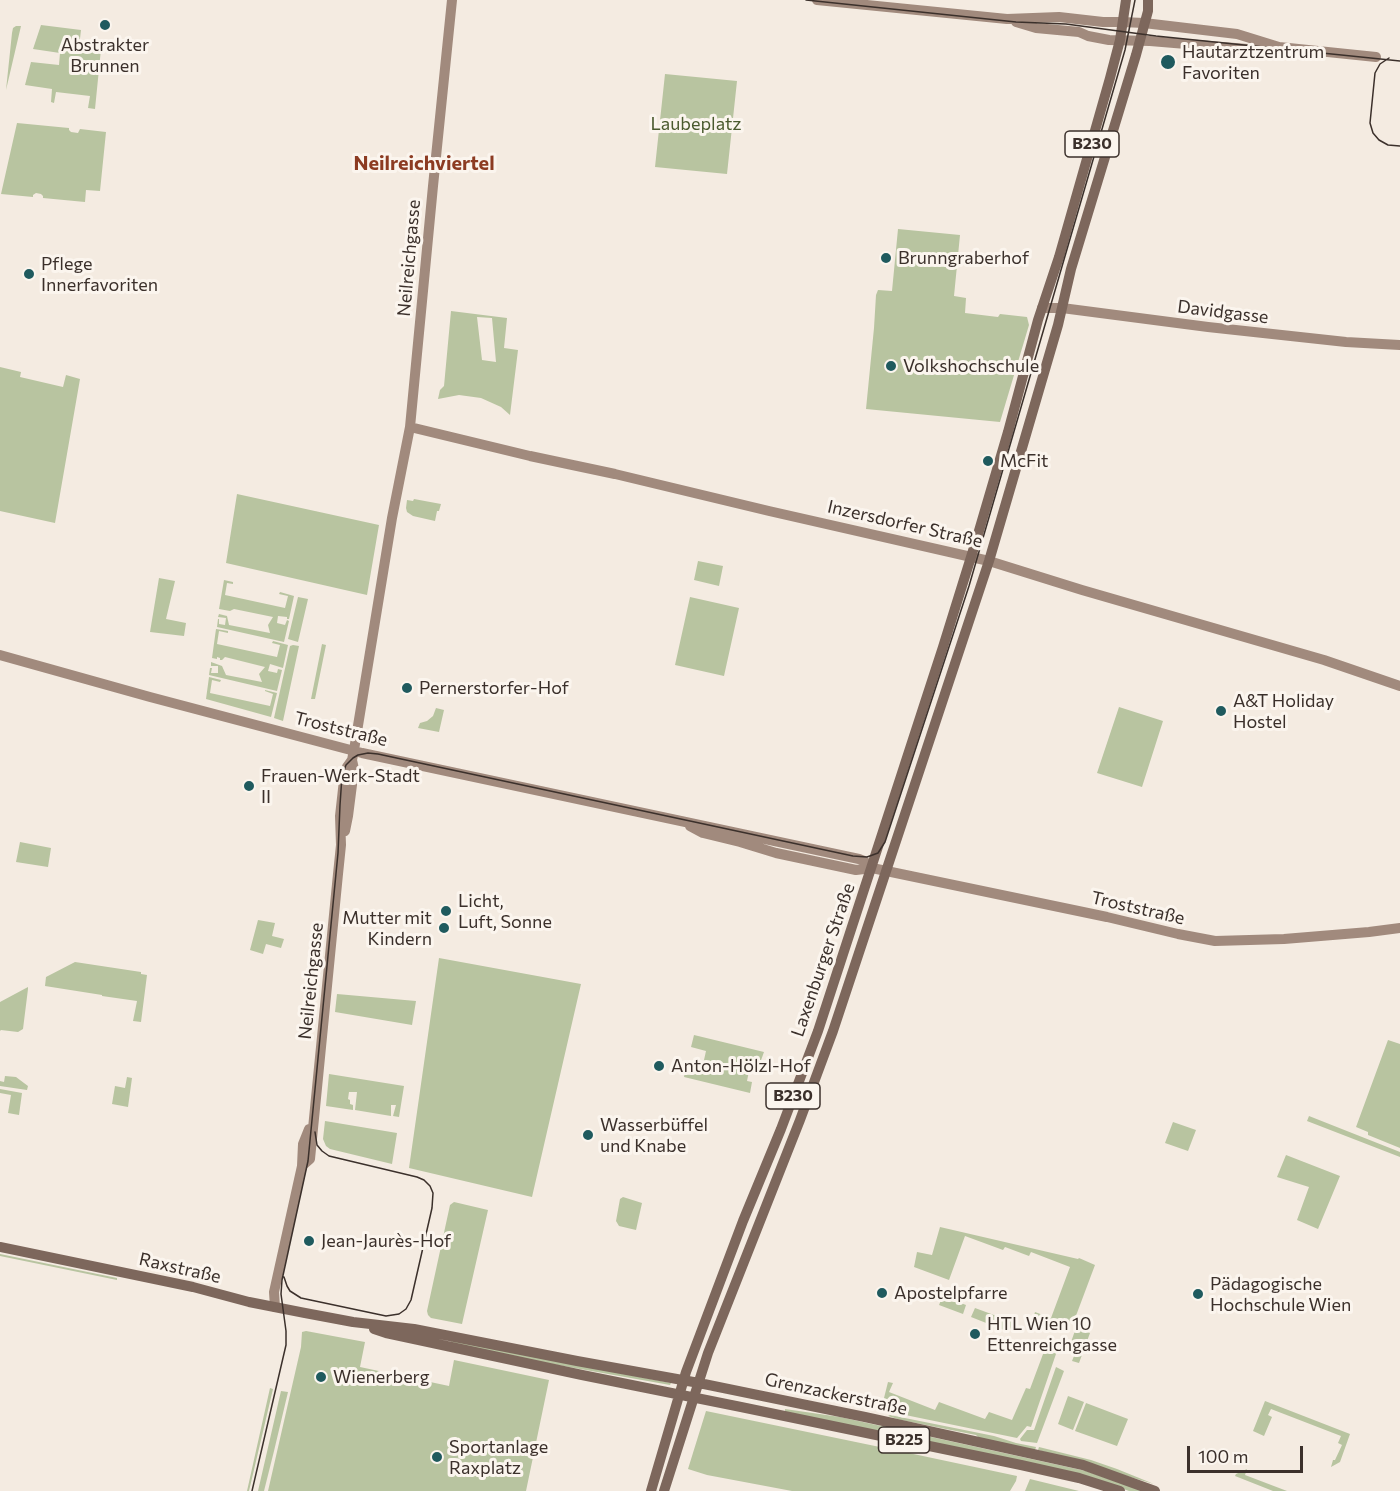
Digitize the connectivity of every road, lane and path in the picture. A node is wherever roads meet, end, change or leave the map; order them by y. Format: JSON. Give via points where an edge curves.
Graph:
{"nodes":[{"id":1,"x":452,"y":0,"type":"edge"},
{"id":2,"x":817,"y":0,"type":"edge"},
{"id":3,"x":1126,"y":0,"type":"edge"},
{"id":4,"x":1148,"y":0,"type":"edge"},
{"id":5,"x":1007,"y":19,"type":"junction"},
{"id":6,"x":1122,"y":22,"type":"junction"},
{"id":7,"x":1144,"y":23,"type":"junction"},
{"id":8,"x":1120,"y":40,"type":"junction"},
{"id":9,"x":1140,"y":40,"type":"junction"},
{"id":10,"x":1279,"y":47,"type":"junction"},
{"id":11,"x":1376,"y":57,"type":"dead end"},
{"id":12,"x":1042,"y":308,"type":"junction"},
{"id":13,"x":1062,"y":308,"type":"junction"},
{"id":14,"x":1400,"y":345,"type":"edge"},
{"id":15,"x":410,"y":427,"type":"junction"},
{"id":16,"x":971,"y":557,"type":"junction"},
{"id":17,"x":989,"y":561,"type":"junction"},
{"id":18,"x":0,"y":655,"type":"edge"},
{"id":19,"x":1400,"y":686,"type":"edge"},
{"id":20,"x":353,"y":755,"type":"junction"},
{"id":21,"x":872,"y":868,"type":"junction"},
{"id":22,"x":886,"y":871,"type":"junction"},
{"id":23,"x":1400,"y":928,"type":"edge"},
{"id":24,"x":0,"y":1247,"type":"edge"},
{"id":25,"x":275,"y":1307,"type":"junction"},
{"id":26,"x":353,"y":1322,"type":"junction"},
{"id":27,"x":684,"y":1380,"type":"junction"},
{"id":28,"x":699,"y":1383,"type":"junction"},
{"id":29,"x":679,"y":1395,"type":"junction"},
{"id":30,"x":694,"y":1397,"type":"junction"},
{"id":31,"x":651,"y":1491,"type":"edge"},
{"id":32,"x":664,"y":1491,"type":"edge"},
{"id":33,"x":1120,"y":1491,"type":"edge"},
{"id":34,"x":1155,"y":1491,"type":"edge"}],
"edges":[{"from":1,"to":15,"type":"street","name":"Neilreichgasse"},
{"from":2,"to":5,"type":"street"},
{"from":3,"to":6,"type":"main road","number":"B230"},
{"from":4,"to":7,"type":"main road","number":"B230"},
{"from":5,"to":6,"type":"street","via":[[1059,16]]},
{"from":5,"to":8,"type":"street","via":[[1036,28]]},
{"from":6,"to":7,"type":"street"},
{"from":6,"to":8,"type":"main road","number":"B230"},
{"from":7,"to":9,"type":"main road","number":"B230"},
{"from":7,"to":10,"type":"street","via":[[1237,34]]},
{"from":8,"to":9,"type":"street"},
{"from":8,"to":12,"type":"main road","number":"B230"},
{"from":9,"to":10,"type":"street","via":[[1247,49]]},
{"from":9,"to":13,"type":"main road","number":"B230"},
{"from":10,"to":11,"type":"street"},
{"from":12,"to":13,"type":"street","name":"Davidgasse"},
{"from":12,"to":16,"type":"main road","name":"Laxenburger Straße","number":"B230"},
{"from":13,"to":14,"type":"street","name":"Davidgasse"},
{"from":13,"to":17,"type":"main road","name":"Laxenburger Straße","number":"B230"},
{"from":15,"to":16,"type":"street","name":"Inzersdorfer Straße"},
{"from":15,"to":20,"type":"street","name":"Neilreichgasse"},
{"from":16,"to":17,"type":"street","name":"Inzersdorfer Straße"},
{"from":16,"to":21,"type":"main road","name":"Laxenburger Straße","number":"B230"},
{"from":17,"to":19,"type":"street","name":"Inzersdorfer Straße"},
{"from":17,"to":22,"type":"main road","name":"Laxenburger Straße","number":"B230"},
{"from":18,"to":20,"type":"street","name":"Troststraße"},
{"from":20,"to":21,"type":"street","name":"Troststraße","via":[[859,859]]},
{"from":20,"to":25,"type":"street","name":"Neilreichgasse","via":[[344,780],[340,816],[340,851],[314,1114],[303,1144],[306,1163],[274,1292]]},
{"from":21,"to":22,"type":"street","name":"Troststraße"},
{"from":21,"to":27,"type":"main road","name":"Laxenburger Straße","number":"B230","via":[[818,1031]]},
{"from":22,"to":23,"type":"street","name":"Troststraße","via":[[1215,941]]},
{"from":22,"to":28,"type":"main road","name":"Laxenburger Straße","number":"B230","via":[[833,1032]]},
{"from":24,"to":25,"type":"main road","name":"Raxstraße","number":"B225"},
{"from":25,"to":26,"type":"main road","name":"Raxstraße","number":"B225"},
{"from":26,"to":27,"type":"main road","name":"Raxstraße","number":"B225","via":[[414,1329]]},
{"from":26,"to":29,"type":"main road","name":"Raxstraße","number":"B225","via":[[386,1333]]},
{"from":27,"to":28,"type":"main road","name":"Grenzackerstraße","number":"B225"},
{"from":27,"to":29,"type":"main road","name":"Laxenburger Straße","number":"B230"},
{"from":28,"to":30,"type":"main road","name":"Laxenburger Straße","number":"B230"},
{"from":28,"to":34,"type":"main road","name":"Grenzackerstraße","number":"B225","via":[[1083,1465]]},
{"from":29,"to":30,"type":"main road","name":"Raxstraße","number":"B225"},
{"from":29,"to":31,"type":"main road","name":"Laxenburger Straße","number":"B230"},
{"from":30,"to":32,"type":"main road","name":"Laxenburger Straße","number":"B230"},
{"from":30,"to":33,"type":"main road","name":"Grenzackerstraße","number":"B225","via":[[1030,1467]]}]}
